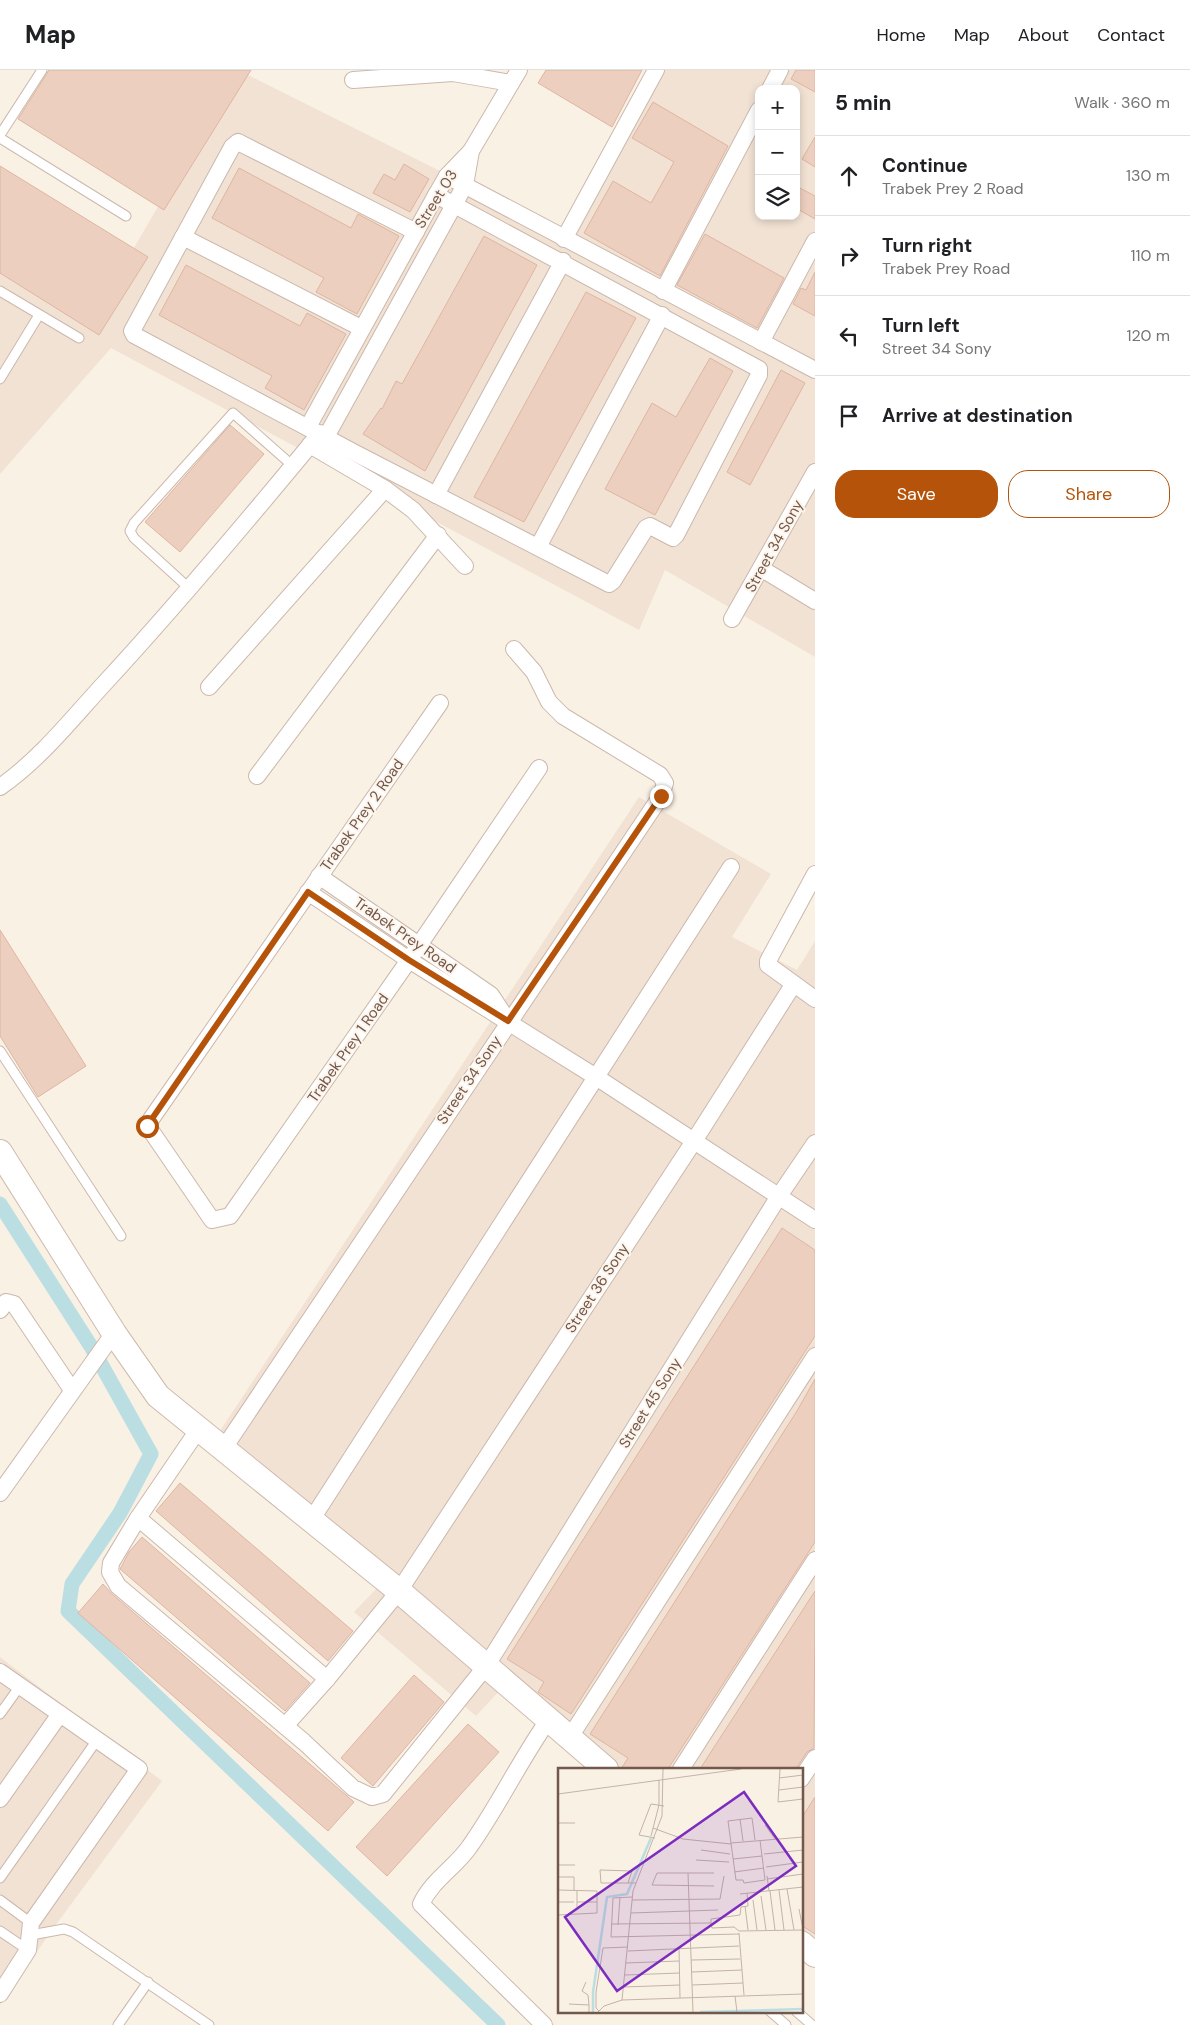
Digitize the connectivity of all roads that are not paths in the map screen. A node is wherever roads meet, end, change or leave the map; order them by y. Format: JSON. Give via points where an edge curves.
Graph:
{"nodes":[{"id":1,"x":42,"y":70,"type":"edge"},
{"id":2,"x":656,"y":70,"type":"edge"},
{"id":3,"x":780,"y":70,"type":"edge"},
{"id":4,"x":515,"y":77,"type":"edge"},
{"id":5,"x":353,"y":80,"type":"dead end"},
{"id":6,"x":772,"y":85,"type":"edge"},
{"id":7,"x":755,"y":118,"type":"edge"},
{"id":8,"x":0,"y":137,"type":"edge"},
{"id":9,"x":471,"y":151,"type":"junction"},
{"id":10,"x":447,"y":176,"type":"junction"},
{"id":11,"x":465,"y":185,"type":"junction"},
{"id":12,"x":436,"y":195,"type":"junction"},
{"id":13,"x":454,"y":204,"type":"junction"},
{"id":14,"x":126,"y":216,"type":"dead end"},
{"id":15,"x":416,"y":232,"type":"junction"},
{"id":16,"x":183,"y":237,"type":"junction"},
{"id":17,"x":564,"y":239,"type":"junction"},
{"id":18,"x":815,"y":241,"type":"edge"},
{"id":19,"x":562,"y":261,"type":"junction"},
{"id":20,"x":0,"y":291,"type":"edge"},
{"id":21,"x":663,"y":291,"type":"junction"},
{"id":22,"x":39,"y":315,"type":"junction"},
{"id":23,"x":662,"y":315,"type":"junction"},
{"id":24,"x":361,"y":328,"type":"junction"},
{"id":25,"x":79,"y":338,"type":"dead end"},
{"id":26,"x":761,"y":342,"type":"junction"},
{"id":27,"x":815,"y":370,"type":"edge"},
{"id":28,"x":0,"y":380,"type":"edge"},
{"id":29,"x":316,"y":436,"type":"junction"},
{"id":30,"x":293,"y":466,"type":"junction"},
{"id":31,"x":815,"y":472,"type":"edge"},
{"id":32,"x":385,"y":489,"type":"junction"},
{"id":33,"x":436,"y":495,"type":"junction"},
{"id":34,"x":438,"y":535,"type":"junction"},
{"id":35,"x":538,"y":547,"type":"junction"},
{"id":36,"x":464,"y":566,"type":"dead end"},
{"id":37,"x":762,"y":569,"type":"junction"},
{"id":38,"x":190,"y":589,"type":"junction"},
{"id":39,"x":815,"y":601,"type":"edge"},
{"id":40,"x":732,"y":619,"type":"dead end"},
{"id":41,"x":514,"y":649,"type":"dead end"},
{"id":42,"x":209,"y":687,"type":"dead end"},
{"id":43,"x":440,"y":703,"type":"dead end"},
{"id":44,"x":539,"y":768,"type":"dead end"},
{"id":45,"x":257,"y":776,"type":"dead end"},
{"id":46,"x":1,"y":785,"type":"edge"},
{"id":47,"x":731,"y":867,"type":"dead end"},
{"id":48,"x":815,"y":874,"type":"edge"},
{"id":49,"x":319,"y":876,"type":"junction"},
{"id":50,"x":308,"y":892,"type":"junction"},
{"id":51,"x":419,"y":946,"type":"junction"},
{"id":52,"x":409,"y":960,"type":"junction"},
{"id":53,"x":792,"y":985,"type":"junction"},
{"id":54,"x":815,"y":999,"type":"edge"},
{"id":55,"x":508,"y":1021,"type":"junction"},
{"id":56,"x":0,"y":1051,"type":"edge"},
{"id":57,"x":596,"y":1077,"type":"junction"},
{"id":58,"x":147,"y":1126,"type":"joint"},
{"id":59,"x":694,"y":1141,"type":"junction"},
{"id":60,"x":815,"y":1142,"type":"edge"},
{"id":61,"x":0,"y":1152,"type":"edge"},
{"id":62,"x":779,"y":1196,"type":"junction"},
{"id":63,"x":815,"y":1220,"type":"edge"},
{"id":64,"x":121,"y":1236,"type":"dead end"},
{"id":65,"x":0,"y":1310,"type":"edge"},
{"id":66,"x":110,"y":1337,"type":"junction"},
{"id":67,"x":815,"y":1356,"type":"edge"},
{"id":68,"x":76,"y":1385,"type":"junction"},
{"id":69,"x":198,"y":1430,"type":"junction"},
{"id":70,"x":224,"y":1448,"type":"junction"},
{"id":71,"x":0,"y":1493,"type":"edge"},
{"id":72,"x":138,"y":1518,"type":"junction"},
{"id":73,"x":312,"y":1519,"type":"junction"},
{"id":74,"x":815,"y":1560,"type":"edge"},
{"id":75,"x":399,"y":1591,"type":"junction"},
{"id":76,"x":487,"y":1665,"type":"junction"},
{"id":77,"x":0,"y":1672,"type":"edge"},
{"id":78,"x":327,"y":1679,"type":"junction"},
{"id":79,"x":20,"y":1686,"type":"junction"},
{"id":80,"x":0,"y":1714,"type":"edge"},
{"id":81,"x":60,"y":1714,"type":"junction"},
{"id":82,"x":549,"y":1719,"type":"junction"},
{"id":83,"x":285,"y":1726,"type":"junction"},
{"id":84,"x":570,"y":1737,"type":"junction"},
{"id":85,"x":97,"y":1740,"type":"junction"},
{"id":86,"x":815,"y":1758,"type":"edge"},
{"id":87,"x":605,"y":1768,"type":"edge"},
{"id":88,"x":681,"y":1768,"type":"edge"},
{"id":89,"x":802,"y":1778,"type":"edge"},
{"id":90,"x":0,"y":1799,"type":"edge"},
{"id":91,"x":0,"y":1878,"type":"edge"},
{"id":92,"x":0,"y":1900,"type":"edge"},
{"id":93,"x":0,"y":1931,"type":"edge"},
{"id":94,"x":30,"y":1936,"type":"junction"},
{"id":95,"x":802,"y":1944,"type":"edge"},
{"id":96,"x":815,"y":1955,"type":"edge"},
{"id":97,"x":148,"y":1982,"type":"junction"},
{"id":98,"x":0,"y":1994,"type":"edge"},
{"id":99,"x":771,"y":2012,"type":"edge"},
{"id":100,"x":797,"y":2012,"type":"edge"},
{"id":101,"x":118,"y":2025,"type":"edge"},
{"id":102,"x":209,"y":2025,"type":"edge"},
{"id":103,"x":544,"y":2025,"type":"edge"},
{"id":104,"x":786,"y":2025,"type":"edge"},
{"id":105,"x":812,"y":2025,"type":"edge"}],
"edges":[{"from":1,"to":8,"type":"lane"},
{"from":2,"to":17,"type":"street"},
{"from":3,"to":6,"type":"street"},
{"from":4,"to":5,"type":"street","via":[[453,73]]},
{"from":4,"to":9,"type":"street"},
{"from":7,"to":21,"type":"street"},
{"from":8,"to":14,"type":"lane"},
{"from":9,"to":10,"type":"street","name":"Street 03"},
{"from":9,"to":11,"type":"street","name":"Street 03"},
{"from":10,"to":11,"type":"street"},
{"from":10,"to":12,"type":"street","name":"Street 03"},
{"from":11,"to":13,"type":"street","name":"Street 03"},
{"from":11,"to":17,"type":"street"},
{"from":12,"to":13,"type":"street"},
{"from":12,"to":15,"type":"street","name":"Street 03"},
{"from":13,"to":19,"type":"street"},
{"from":13,"to":29,"type":"street","name":"Street 03"},
{"from":15,"to":16,"type":"street","via":[[238,142],[232,147]]},
{"from":15,"to":24,"type":"street","name":"Street 03"},
{"from":16,"to":24,"type":"street"},
{"from":16,"to":29,"type":"street","via":[[133,326],[134,335]]},
{"from":17,"to":21,"type":"street"},
{"from":18,"to":26,"type":"street"},
{"from":19,"to":23,"type":"street"},
{"from":19,"to":33,"type":"street"},
{"from":20,"to":22,"type":"lane"},
{"from":21,"to":26,"type":"street"},
{"from":22,"to":25,"type":"lane"},
{"from":22,"to":28,"type":"lane"},
{"from":23,"to":35,"type":"street"},
{"from":23,"to":35,"type":"street","via":[[759,369],[759,375],[676,535],[674,538],[650,526],[646,528],[609,584]]},
{"from":24,"to":29,"type":"street","name":"Street 03"},
{"from":26,"to":27,"type":"street"},
{"from":29,"to":30,"type":"street"},
{"from":29,"to":32,"type":"street"},
{"from":29,"to":33,"type":"street"},
{"from":30,"to":38,"type":"street"},
{"from":30,"to":38,"type":"lane","via":[[233,413],[134,523],[130,531],[134,538]]},
{"from":31,"to":37,"type":"street","name":"Street 34 Sony"},
{"from":32,"to":34,"type":"street"},
{"from":32,"to":42,"type":"street"},
{"from":33,"to":35,"type":"street"},
{"from":34,"to":36,"type":"street"},
{"from":34,"to":45,"type":"street"},
{"from":37,"to":39,"type":"street"},
{"from":37,"to":40,"type":"street","name":"Street 34 Sony"},
{"from":38,"to":46,"type":"street","via":[[32,762]]},
{"from":41,"to":55,"type":"street","name":"Street 34 Sony","via":[[534,672],[549,702],[563,716],[660,775],[665,783],[661,796]]},
{"from":43,"to":49,"type":"street","name":"Trabek Prey 2 Road"},
{"from":44,"to":51,"type":"street","name":"Trabek Prey 1 Road"},
{"from":47,"to":57,"type":"street"},
{"from":48,"to":53,"type":"street","via":[[768,961],[771,970]]},
{"from":49,"to":50,"type":"street","name":"Trabek Prey 2 Road"},
{"from":49,"to":51,"type":"street","name":"Trabek Prey Road"},
{"from":50,"to":52,"type":"street","name":"Trabek Prey Road"},
{"from":50,"to":58,"type":"street","name":"Trabek Prey 2 Road"},
{"from":51,"to":52,"type":"street","name":"Trabek Prey 1 Road"},
{"from":51,"to":55,"type":"street","name":"Trabek Prey Road","via":[[491,995]]},
{"from":52,"to":55,"type":"street","name":"Trabek Prey Road"},
{"from":52,"to":58,"type":"street","name":"Trabek Prey 1 Road","via":[[230,1216],[212,1220]]},
{"from":53,"to":54,"type":"street"},
{"from":53,"to":59,"type":"street","name":"Street 36 Sony"},
{"from":55,"to":57,"type":"street"},
{"from":55,"to":70,"type":"street","name":"Street 34 Sony"},
{"from":56,"to":64,"type":"lane"},
{"from":57,"to":59,"type":"street"},
{"from":57,"to":73,"type":"street"},
{"from":59,"to":62,"type":"street"},
{"from":59,"to":75,"type":"street","name":"Street 36 Sony"},
{"from":60,"to":62,"type":"street","name":"Street 45 Sony"},
{"from":61,"to":66,"type":"street"},
{"from":62,"to":63,"type":"street"},
{"from":62,"to":76,"type":"street","name":"Street 45 Sony"},
{"from":65,"to":68,"type":"street","via":[[6,1302],[14,1304]]},
{"from":66,"to":68,"type":"street"},
{"from":66,"to":69,"type":"street","via":[[158,1396]]},
{"from":67,"to":84,"type":"street"},
{"from":68,"to":71,"type":"street"},
{"from":69,"to":70,"type":"street"},
{"from":69,"to":72,"type":"street","name":"Street 45 Sony"},
{"from":70,"to":73,"type":"street"},
{"from":72,"to":78,"type":"street"},
{"from":72,"to":83,"type":"street","name":"Street 45 Sony","via":[[111,1563],[110,1572],[118,1586]]},
{"from":73,"to":75,"type":"street"},
{"from":74,"to":88,"type":"street"},
{"from":75,"to":76,"type":"street"},
{"from":75,"to":78,"type":"street","name":"Street 36 Sony"},
{"from":76,"to":82,"type":"street"},
{"from":76,"to":83,"type":"street","name":"Street 45 Sony","via":[[383,1794],[372,1797],[353,1788]]},
{"from":77,"to":79,"type":"street"},
{"from":78,"to":83,"type":"street","name":"Street 36 Sony"},
{"from":79,"to":80,"type":"lane"},
{"from":79,"to":81,"type":"street"},
{"from":81,"to":85,"type":"street"},
{"from":81,"to":90,"type":"street"},
{"from":82,"to":84,"type":"street"},
{"from":82,"to":103,"type":"street","via":[[470,1847],[426,1894],[421,1904]]},
{"from":84,"to":87,"type":"street"},
{"from":85,"to":91,"type":"lane"},
{"from":85,"to":94,"type":"street","via":[[137,1766],[139,1771]]},
{"from":86,"to":89,"type":"street"},
{"from":92,"to":94,"type":"lane"},
{"from":93,"to":94,"type":"lane"},
{"from":94,"to":97,"type":"lane","via":[[64,1929],[73,1932]]},
{"from":94,"to":98,"type":"street"},
{"from":95,"to":96,"type":"street"},
{"from":97,"to":101,"type":"lane"},
{"from":97,"to":102,"type":"lane"},
{"from":99,"to":104,"type":"lane"},
{"from":100,"to":105,"type":"lane"}]}
